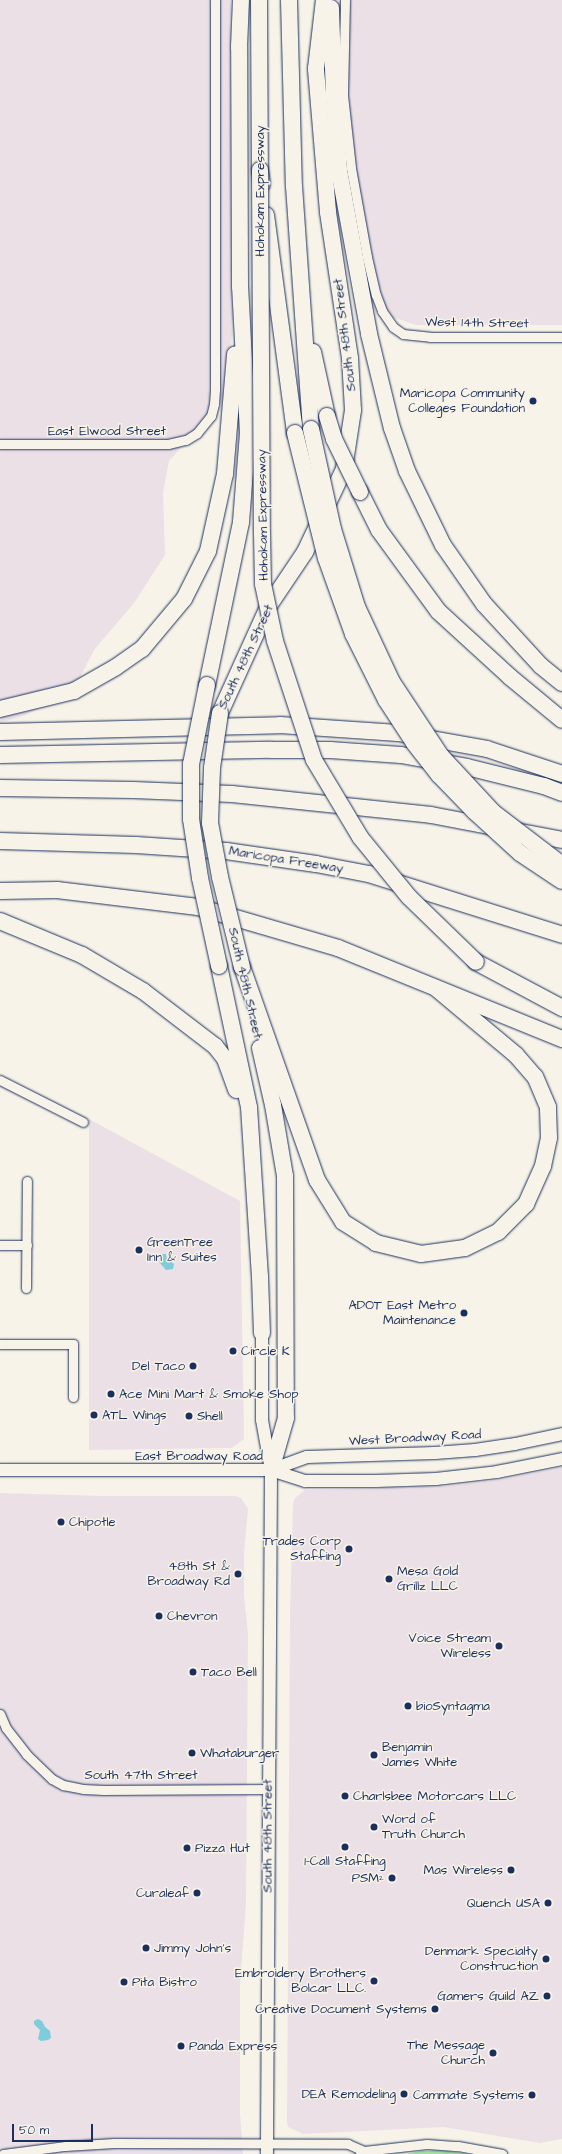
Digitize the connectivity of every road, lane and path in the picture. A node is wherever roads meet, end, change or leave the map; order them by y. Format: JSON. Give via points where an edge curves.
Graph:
{"nodes":[{"id":1,"x":215,"y":0,"type":"edge"},
{"id":2,"x":241,"y":0,"type":"edge"},
{"id":3,"x":259,"y":0,"type":"edge"},
{"id":4,"x":289,"y":0,"type":"edge"},
{"id":5,"x":324,"y":0,"type":"edge"},
{"id":6,"x":331,"y":0,"type":"edge"},
{"id":7,"x":345,"y":0,"type":"edge"},
{"id":8,"x":260,"y":170,"type":"junction"},
{"id":9,"x":240,"y":287,"type":"junction"},
{"id":10,"x":301,"y":294,"type":"junction"},
{"id":11,"x":562,"y":337,"type":"edge"},
{"id":12,"x":0,"y":444,"type":"edge"},
{"id":13,"x":562,"y":683,"type":"edge"},
{"id":14,"x":0,"y":709,"type":"edge"},
{"id":15,"x":562,"y":720,"type":"edge"},
{"id":16,"x":0,"y":732,"type":"edge"},
{"id":17,"x":0,"y":755,"type":"edge"},
{"id":18,"x":562,"y":774,"type":"edge"},
{"id":19,"x":0,"y":788,"type":"edge"},
{"id":20,"x":562,"y":793,"type":"edge"},
{"id":21,"x":562,"y":840,"type":"edge"},
{"id":22,"x":0,"y":841,"type":"edge"},
{"id":23,"x":562,"y":865,"type":"edge"},
{"id":24,"x":562,"y":881,"type":"edge"},
{"id":25,"x":0,"y":891,"type":"edge"},
{"id":26,"x":0,"y":922,"type":"edge"},
{"id":27,"x":562,"y":935,"type":"edge"},
{"id":28,"x":242,"y":967,"type":"junction"},
{"id":29,"x":436,"y":988,"type":"junction"},
{"id":30,"x":562,"y":1008,"type":"edge"},
{"id":31,"x":562,"y":1039,"type":"edge"},
{"id":32,"x":0,"y":1080,"type":"edge"},
{"id":33,"x":249,"y":1107,"type":"junction"},
{"id":34,"x":83,"y":1122,"type":"dead end"},
{"id":35,"x":27,"y":1181,"type":"dead end"},
{"id":36,"x":0,"y":1245,"type":"edge"},
{"id":37,"x":27,"y":1245,"type":"junction"},
{"id":38,"x":26,"y":1288,"type":"dead end"},
{"id":39,"x":262,"y":1333,"type":"joint"},
{"id":40,"x":0,"y":1344,"type":"edge"},
{"id":41,"x":73,"y":1397,"type":"dead end"},
{"id":42,"x":562,"y":1434,"type":"edge"},
{"id":43,"x":562,"y":1459,"type":"edge"},
{"id":44,"x":0,"y":1470,"type":"edge"},
{"id":45,"x":271,"y":1470,"type":"junction"},
{"id":46,"x":0,"y":1714,"type":"edge"},
{"id":47,"x":268,"y":1789,"type":"junction"},
{"id":48,"x":267,"y":2149,"type":"edge"},
{"id":49,"x":362,"y":2153,"type":"edge"},
{"id":50,"x":3,"y":2154,"type":"edge"},
{"id":51,"x":502,"y":2154,"type":"edge"}],
"edges":[{"from":1,"to":12,"type":"street","name":"East Elwood Street","via":[[215,389],[214,404],[207,423],[186,440],[168,444]]},
{"from":2,"to":9,"type":"highway","name":"South 48th Street"},
{"from":3,"to":8,"type":"highway","name":"Hohokam Expressway"},
{"from":4,"to":10,"type":"highway","via":[[294,186]]},
{"from":5,"to":28,"type":"highway","name":"South 48th Street","bridge":true,"via":[[316,69],[328,212],[350,358],[353,410],[344,469],[305,552],[268,607],[220,713],[212,768],[210,822],[220,877]]},
{"from":6,"to":13,"type":"highway","via":[[334,98],[340,170],[369,334],[392,428],[407,472],[443,545],[484,604],[541,666]]},
{"from":7,"to":11,"type":"street","name":"West 14th Street","via":[[343,95],[351,168],[359,218],[382,311],[393,327],[403,334],[430,337]]},
{"from":8,"to":24,"type":"highway","bridge":true,"via":[[295,433],[326,558],[353,634],[386,700],[439,775],[520,852]]},
{"from":8,"to":30,"type":"highway","name":"Hohokam Expressway","bridge":true,"via":[[264,584],[275,641],[314,760],[360,837],[409,897],[476,962]]},
{"from":9,"to":14,"type":"highway","via":[[225,474],[208,552],[184,599],[142,649],[116,667],[74,691]]},
{"from":9,"to":33,"type":"highway","name":"South 48th Street","bridge":true,"via":[[248,433],[243,501],[241,522],[191,764],[191,819],[200,878]]},
{"from":10,"to":15,"type":"highway","bridge":true,"via":[[334,439],[379,530],[438,611],[510,677]]},
{"from":10,"to":23,"type":"highway","bridge":true,"via":[[311,429],[333,529],[357,608],[392,682],[441,756],[493,812]]},
{"from":16,"to":18,"type":"highway","via":[[280,725],[398,733],[487,748]]},
{"from":17,"to":20,"type":"highway","via":[[330,750],[400,755],[468,768],[544,786]]},
{"from":19,"to":21,"type":"highway","via":[[232,794],[431,815]]},
{"from":22,"to":27,"type":"highway","name":"Maricopa Freeway","via":[[136,845],[226,851],[316,864],[369,874]]},
{"from":25,"to":29,"type":"highway","via":[[57,890],[198,907],[338,948]]},
{"from":26,"to":33,"type":"highway","via":[[82,955],[143,991],[215,1046],[225,1059],[238,1098]]},
{"from":28,"to":29,"type":"highway","via":[[317,1180],[343,1222],[376,1243],[421,1254],[465,1248],[498,1232],[526,1204],[543,1166],[549,1138],[548,1107],[536,1077],[516,1055]]},
{"from":28,"to":45,"type":"highway","name":"South 48th Street","via":[[273,1105],[284,1176],[286,1418]]},
{"from":29,"to":31,"type":"highway"},
{"from":32,"to":34,"type":"street"},
{"from":33,"to":39,"type":"highway","name":"South 48th Street"},
{"from":35,"to":37,"type":"street"},
{"from":36,"to":37,"type":"street"},
{"from":37,"to":38,"type":"street"},
{"from":39,"to":45,"type":"main road","name":"South 48th Street","via":[[262,1420]]},
{"from":40,"to":41,"type":"street","via":[[73,1344]]},
{"from":42,"to":45,"type":"main road","name":"West Broadway Road","via":[[475,1450],[307,1457]]},
{"from":43,"to":45,"type":"main road","name":"East Broadway Road","via":[[497,1472],[436,1479],[305,1482]]},
{"from":44,"to":45,"type":"main road","name":"East Broadway Road"},
{"from":45,"to":47,"type":"main road","name":"South 48th Street"},
{"from":46,"to":47,"type":"street","name":"South 47th Street","via":[[6,1728],[26,1754],[52,1779],[63,1785],[104,1790]]},
{"from":47,"to":48,"type":"main road","name":"South 48th Street"},
{"from":48,"to":49,"type":"street","via":[[348,2144]]},
{"from":48,"to":50,"type":"street","via":[[114,2143]]},
{"from":49,"to":51,"type":"street","via":[[442,2144]]}]}
